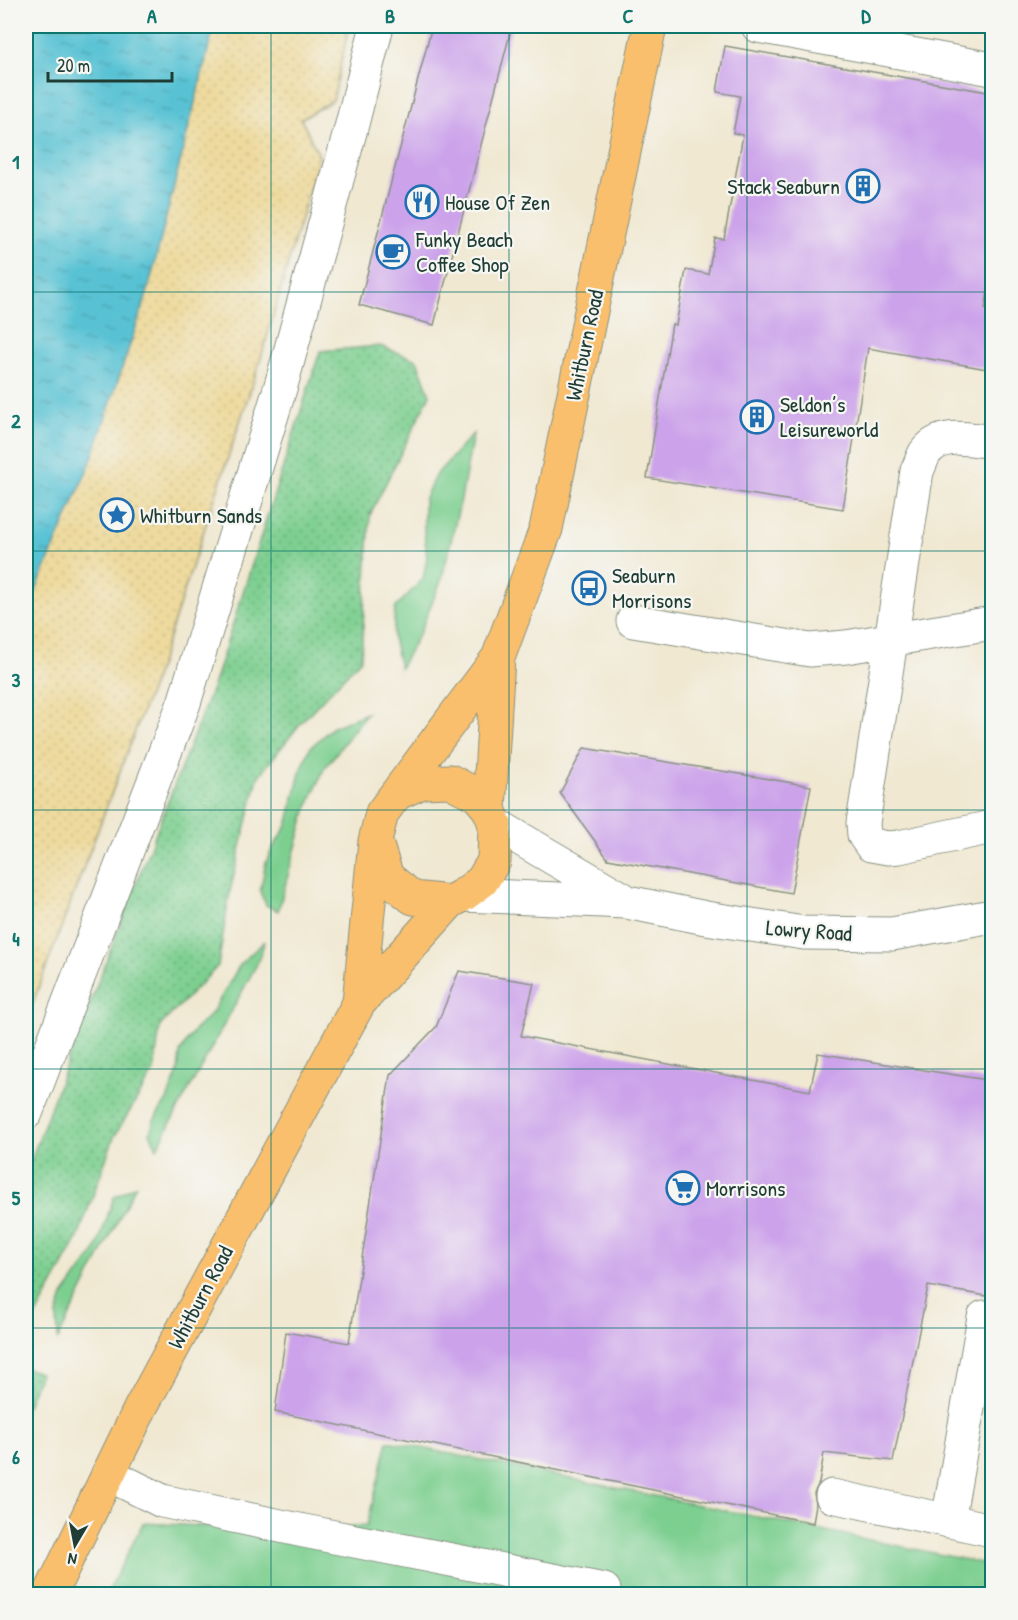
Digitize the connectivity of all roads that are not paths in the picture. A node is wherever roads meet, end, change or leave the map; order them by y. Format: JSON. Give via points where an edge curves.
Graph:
{"nodes":[{"id":1,"x":377,"y":26,"type":"edge"},
{"id":2,"x":650,"y":26,"type":"edge"},
{"id":3,"x":758,"y":26,"type":"edge"},
{"id":4,"x":993,"y":69,"type":"edge"},
{"id":5,"x":993,"y":442,"type":"edge"},
{"id":6,"x":633,"y":621,"type":"dead end"},
{"id":7,"x":993,"y":623,"type":"edge"},
{"id":8,"x":892,"y":640,"type":"junction"},
{"id":9,"x":498,"y":658,"type":"junction"},
{"id":10,"x":398,"y":793,"type":"junction"},
{"id":11,"x":492,"y":817,"type":"junction"},
{"id":12,"x":993,"y":827,"type":"edge"},
{"id":13,"x":375,"y":841,"type":"junction"},
{"id":14,"x":457,"y":898,"type":"junction"},
{"id":15,"x":627,"y":902,"type":"junction"},
{"id":16,"x":993,"y":916,"type":"edge"},
{"id":17,"x":359,"y":1003,"type":"junction"},
{"id":18,"x":26,"y":1113,"type":"edge"},
{"id":19,"x":984,"y":1317,"type":"dead end"},
{"id":20,"x":108,"y":1474,"type":"junction"},
{"id":21,"x":832,"y":1496,"type":"dead end"},
{"id":22,"x":948,"y":1521,"type":"junction"},
{"id":23,"x":993,"y":1530,"type":"edge"},
{"id":24,"x":604,"y":1590,"type":"dead end"},
{"id":25,"x":50,"y":1594,"type":"edge"}],
"edges":[{"from":1,"to":18,"type":"street","via":[[282,382],[184,702]]},
{"from":2,"to":9,"type":"main road","name":"Whitburn Road","via":[[546,529]]},
{"from":3,"to":4,"type":"street"},
{"from":5,"to":8,"type":"street","via":[[956,437],[925,453],[917,471]]},
{"from":6,"to":8,"type":"street","via":[[810,650]]},
{"from":7,"to":8,"type":"street"},
{"from":8,"to":12,"type":"street","via":[[864,835],[871,845],[888,848]]},
{"from":9,"to":10,"type":"main road"},
{"from":9,"to":11,"type":"main road"},
{"from":10,"to":11,"type":"main road","via":[[422,782],[450,782],[477,795]]},
{"from":10,"to":13,"type":"main road","via":[[382,813]]},
{"from":11,"to":14,"type":"main road","via":[[494,861],[482,881]]},
{"from":11,"to":15,"type":"street","name":"Lowry Road"},
{"from":13,"to":14,"type":"main road","via":[[387,877],[413,898]]},
{"from":13,"to":17,"type":"main road"},
{"from":14,"to":15,"type":"street","name":"Lowry Road"},
{"from":14,"to":17,"type":"main road"},
{"from":15,"to":16,"type":"street","name":"Lowry Road","via":[[804,933],[892,934]]},
{"from":17,"to":20,"type":"main road","name":"Whitburn Road"},
{"from":19,"to":22,"type":"street"},
{"from":20,"to":24,"type":"street","via":[[162,1501]]},
{"from":20,"to":25,"type":"main road","name":"Whitburn Road"},
{"from":21,"to":22,"type":"street"},
{"from":22,"to":23,"type":"street"}]}
